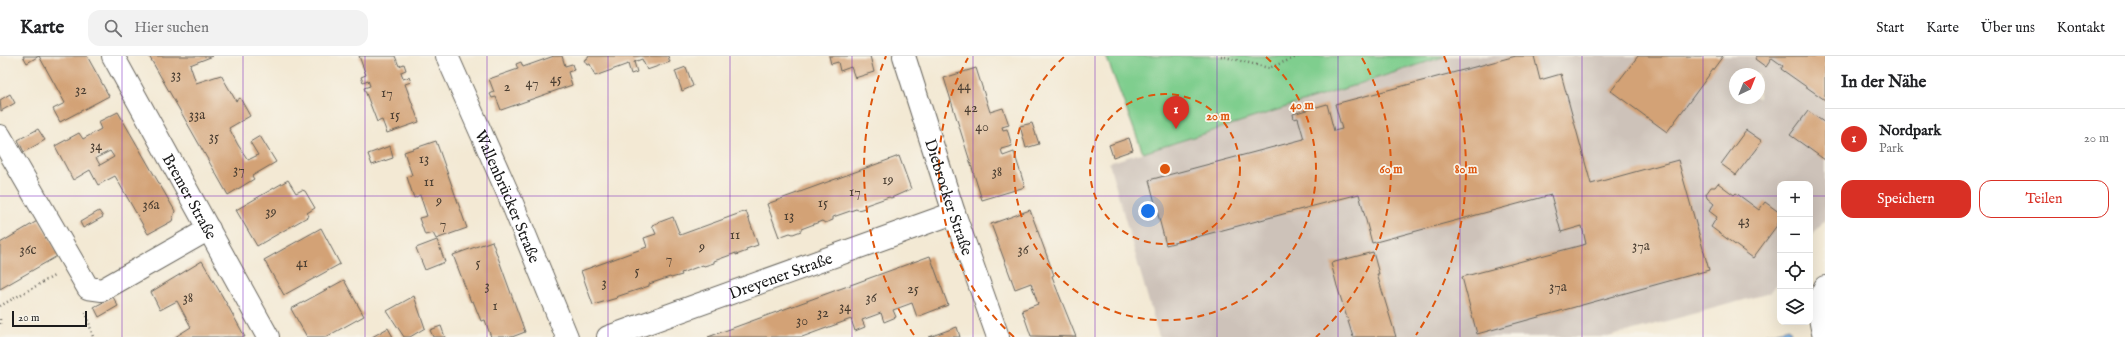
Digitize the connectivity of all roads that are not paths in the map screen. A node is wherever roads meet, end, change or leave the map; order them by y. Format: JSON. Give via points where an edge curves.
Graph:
{"nodes":[{"id":1,"x":113,"y":56,"type":"edge"},
{"id":2,"x":904,"y":56,"type":"edge"},
{"id":3,"x":452,"y":57,"type":"edge"},
{"id":4,"x":0,"y":136,"type":"edge"},
{"id":5,"x":954,"y":213,"type":"junction"},
{"id":6,"x":209,"y":229,"type":"junction"},
{"id":7,"x":1825,"y":287,"type":"edge"},
{"id":8,"x":268,"y":337,"type":"edge"},
{"id":9,"x":567,"y":337,"type":"edge"},
{"id":10,"x":608,"y":337,"type":"edge"},
{"id":11,"x":998,"y":337,"type":"edge"},
{"id":12,"x":1824,"y":337,"type":"edge"}],
"edges":[{"from":1,"to":6,"type":"street","name":"Bremer Straße"},
{"from":2,"to":5,"type":"street","name":"Diebrocker Straße"},
{"from":3,"to":9,"type":"street","name":"Wallenbrücker Straße"},
{"from":4,"to":6,"type":"street","via":[[88,288],[102,290]]},
{"from":5,"to":10,"type":"street","name":"Dreyener Straße"},
{"from":5,"to":11,"type":"street","name":"Diebrocker Straße"},
{"from":6,"to":8,"type":"street","name":"Bremer Straße"},
{"from":7,"to":12,"type":"street","via":[[1818,301]]}]}
